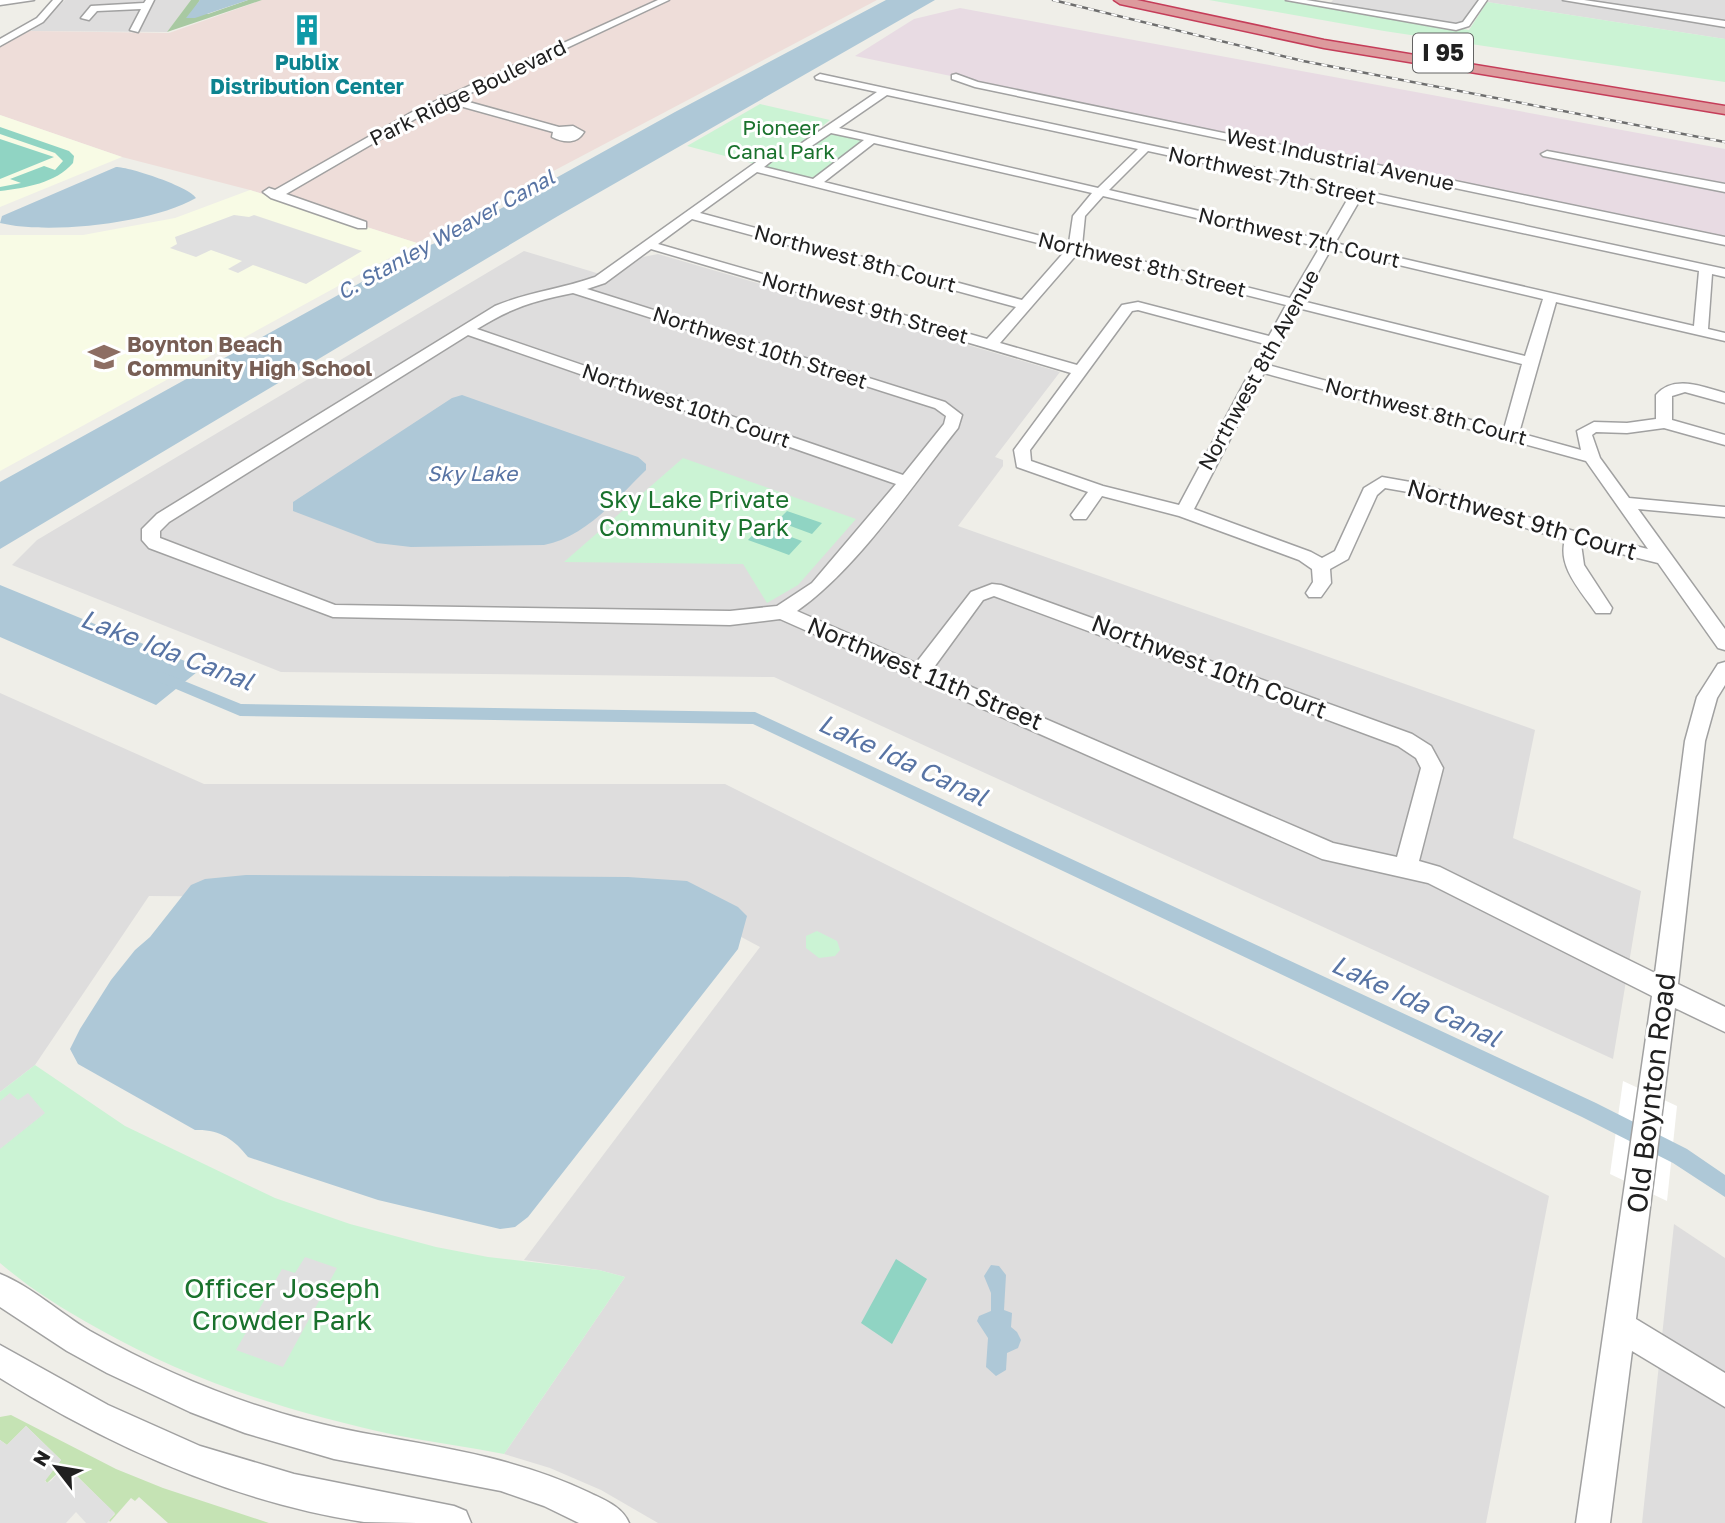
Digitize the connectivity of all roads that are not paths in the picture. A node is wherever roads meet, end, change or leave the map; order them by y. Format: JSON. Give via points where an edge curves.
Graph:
{"nodes":[{"id":1,"x":30,"y":0,"type":"edge"},
{"id":2,"x":47,"y":0,"type":"edge"},
{"id":3,"x":58,"y":0,"type":"edge"},
{"id":4,"x":1120,"y":0,"type":"edge"},
{"id":5,"x":1162,"y":0,"type":"edge"},
{"id":6,"x":1290,"y":0,"type":"edge"},
{"id":7,"x":1483,"y":0,"type":"edge"},
{"id":8,"x":1567,"y":0,"type":"edge"},
{"id":9,"x":657,"y":1,"type":"edge"},
{"id":10,"x":0,"y":2,"type":"edge"},
{"id":11,"x":127,"y":3,"type":"edge"},
{"id":12,"x":1707,"y":6,"type":"dead end"},
{"id":13,"x":147,"y":7,"type":"edge"},
{"id":14,"x":1205,"y":10,"type":"junction"},
{"id":15,"x":1703,"y":20,"type":"junction"},
{"id":16,"x":1725,"y":24,"type":"edge"},
{"id":17,"x":135,"y":30,"type":"dead end"},
{"id":18,"x":0,"y":37,"type":"edge"},
{"id":19,"x":0,"y":43,"type":"edge"},
{"id":20,"x":1535,"y":71,"type":"junction"},
{"id":21,"x":820,"y":77,"type":"dead end"},
{"id":22,"x":956,"y":77,"type":"dead end"},
{"id":23,"x":884,"y":92,"type":"junction"},
{"id":24,"x":442,"y":98,"type":"junction"},
{"id":25,"x":1725,"y":99,"type":"edge"},
{"id":26,"x":1725,"y":110,"type":"edge"},
{"id":27,"x":1725,"y":118,"type":"edge"},
{"id":28,"x":830,"y":129,"type":"junction"},
{"id":29,"x":560,"y":131,"type":"dead end"},
{"id":30,"x":872,"y":139,"type":"junction"},
{"id":31,"x":803,"y":147,"type":"dead end"},
{"id":32,"x":1144,"y":149,"type":"junction"},
{"id":33,"x":1547,"y":154,"type":"dead end"},
{"id":34,"x":773,"y":155,"type":"dead end"},
{"id":35,"x":754,"y":168,"type":"junction"},
{"id":36,"x":816,"y":183,"type":"junction"},
{"id":37,"x":1725,"y":188,"type":"edge"},
{"id":38,"x":1101,"y":192,"type":"junction"},
{"id":39,"x":1357,"y":194,"type":"junction"},
{"id":40,"x":688,"y":214,"type":"junction"},
{"id":41,"x":362,"y":225,"type":"dead end"},
{"id":42,"x":1725,"y":241,"type":"edge"},
{"id":43,"x":1328,"y":244,"type":"junction"},
{"id":44,"x":649,"y":245,"type":"junction"},
{"id":45,"x":1075,"y":248,"type":"junction"},
{"id":46,"x":1706,"y":269,"type":"junction"},
{"id":47,"x":1725,"y":273,"type":"edge"},
{"id":48,"x":574,"y":289,"type":"junction"},
{"id":49,"x":1551,"y":297,"type":"junction"},
{"id":50,"x":1294,"y":303,"type":"junction"},
{"id":51,"x":1023,"y":305,"type":"junction"},
{"id":52,"x":466,"y":330,"type":"junction"},
{"id":53,"x":1701,"y":331,"type":"junction"},
{"id":54,"x":1725,"y":337,"type":"edge"},
{"id":55,"x":1274,"y":342,"type":"junction"},
{"id":56,"x":991,"y":344,"type":"junction"},
{"id":57,"x":1530,"y":362,"type":"junction"},
{"id":58,"x":1260,"y":367,"type":"junction"},
{"id":59,"x":1081,"y":371,"type":"junction"},
{"id":60,"x":1725,"y":398,"type":"edge"},
{"id":61,"x":1664,"y":423,"type":"junction"},
{"id":62,"x":1511,"y":434,"type":"junction"},
{"id":63,"x":1725,"y":440,"type":"edge"},
{"id":64,"x":1592,"y":458,"type":"junction"},
{"id":65,"x":906,"y":482,"type":"junction"},
{"id":66,"x":1098,"y":490,"type":"junction"},
{"id":67,"x":1626,"y":503,"type":"junction"},
{"id":68,"x":1185,"y":512,"type":"junction"},
{"id":69,"x":1725,"y":512,"type":"edge"},
{"id":70,"x":1080,"y":514,"type":"dead end"},
{"id":71,"x":1574,"y":537,"type":"junction"},
{"id":72,"x":1662,"y":558,"type":"junction"},
{"id":73,"x":1321,"y":566,"type":"junction"},
{"id":74,"x":1315,"y":593,"type":"dead end"},
{"id":75,"x":1603,"y":608,"type":"dead end"},
{"id":76,"x":782,"y":612,"type":"junction"},
{"id":77,"x":1725,"y":643,"type":"edge"},
{"id":78,"x":1725,"y":669,"type":"edge"},
{"id":79,"x":920,"y":672,"type":"junction"},
{"id":80,"x":1406,"y":867,"type":"junction"},
{"id":81,"x":1664,"y":991,"type":"junction"},
{"id":82,"x":1725,"y":1020,"type":"edge"},
{"id":83,"x":0,"y":1289,"type":"edge"},
{"id":84,"x":1620,"y":1326,"type":"junction"},
{"id":85,"x":0,"y":1360,"type":"edge"},
{"id":86,"x":1725,"y":1391,"type":"edge"},
{"id":87,"x":453,"y":1523,"type":"edge"},
{"id":88,"x":612,"y":1523,"type":"edge"},
{"id":89,"x":1593,"y":1523,"type":"edge"}],
"edges":[{"from":1,"to":10,"type":"street"},
{"from":2,"to":18,"type":"street","via":[[27,21]]},
{"from":3,"to":19,"type":"street","via":[[40,20]]},
{"from":4,"to":20,"type":"highway","number":"I 95","via":[[1288,37]]},
{"from":5,"to":14,"type":"highway","number":"I 95"},
{"from":6,"to":7,"type":"street","via":[[1460,26]]},
{"from":8,"to":15,"type":"street"},
{"from":9,"to":24,"type":"street","name":"Park Ridge Boulevard"},
{"from":11,"to":13,"type":"street"},
{"from":11,"to":13,"type":"street","via":[[94,8],[86,18]]},
{"from":12,"to":15,"type":"street"},
{"from":13,"to":17,"type":"street"},
{"from":14,"to":20,"type":"highway"},
{"from":14,"to":25,"type":"highway","number":"I 95"},
{"from":15,"to":16,"type":"street"},
{"from":20,"to":26,"type":"highway","number":"I 95"},
{"from":20,"to":27,"type":"highway","via":[[1565,88]]},
{"from":21,"to":23,"type":"street","name":"Northwest 7th Street"},
{"from":22,"to":42,"type":"street","name":"West Industrial Avenue"},
{"from":23,"to":28,"type":"street"},
{"from":23,"to":32,"type":"street","name":"Northwest 7th Street"},
{"from":24,"to":29,"type":"street"},
{"from":24,"to":41,"type":"street","name":"Park Ridge Boulevard","via":[[270,193]]},
{"from":28,"to":30,"type":"street"},
{"from":28,"to":31,"type":"street"},
{"from":30,"to":36,"type":"street"},
{"from":30,"to":38,"type":"street","name":"Northwest 7th Court"},
{"from":32,"to":38,"type":"street"},
{"from":32,"to":39,"type":"street","name":"Northwest 7th Street"},
{"from":33,"to":37,"type":"street"},
{"from":34,"to":35,"type":"street"},
{"from":35,"to":36,"type":"street","name":"Northwest 8th Street"},
{"from":35,"to":40,"type":"street"},
{"from":36,"to":45,"type":"street","name":"Northwest 8th Street"},
{"from":38,"to":43,"type":"street","name":"Northwest 7th Court"},
{"from":38,"to":45,"type":"street","via":[[1079,216]]},
{"from":39,"to":43,"type":"street","name":"Northwest 8th Avenue"},
{"from":39,"to":46,"type":"street","name":"Northwest 7th Street"},
{"from":40,"to":44,"type":"street"},
{"from":40,"to":51,"type":"street","name":"Northwest 8th Court"},
{"from":43,"to":49,"type":"street","name":"Northwest 7th Court"},
{"from":43,"to":50,"type":"street","name":"Northwest 8th Avenue"},
{"from":44,"to":48,"type":"street","via":[[600,280]]},
{"from":44,"to":56,"type":"street","name":"Northwest 9th Street"},
{"from":45,"to":50,"type":"street","name":"Northwest 8th Street"},
{"from":45,"to":51,"type":"street"},
{"from":46,"to":47,"type":"street","name":"Northwest 7th Street"},
{"from":46,"to":53,"type":"street"},
{"from":48,"to":52,"type":"street","via":[[519,300]]},
{"from":48,"to":65,"type":"street","name":"Northwest 10th Street","via":[[946,407],[954,415],[952,425]]},
{"from":49,"to":53,"type":"street","name":"Northwest 7th Court"},
{"from":49,"to":57,"type":"street"},
{"from":50,"to":55,"type":"street","name":"Northwest 8th Avenue"},
{"from":50,"to":57,"type":"street","name":"Northwest 8th Street"},
{"from":51,"to":56,"type":"street"},
{"from":52,"to":65,"type":"street","name":"Northwest 10th Court"},
{"from":52,"to":76,"type":"street","name":"Northwest 11th Street","via":[[163,518],[149,535],[155,544],[333,611],[730,618]]},
{"from":53,"to":54,"type":"street","name":"Northwest 7th Court"},
{"from":55,"to":58,"type":"street","name":"Northwest 8th Avenue"},
{"from":55,"to":59,"type":"street","via":[[1138,306],[1128,308]]},
{"from":56,"to":59,"type":"street","name":"Northwest 9th Street"},
{"from":57,"to":62,"type":"street"},
{"from":58,"to":62,"type":"street","name":"Northwest 8th Court"},
{"from":58,"to":68,"type":"street","name":"Northwest 8th Avenue"},
{"from":59,"to":66,"type":"street","via":[[1022,450],[1023,464]]},
{"from":60,"to":61,"type":"street","via":[[1670,389],[1664,395]]},
{"from":61,"to":63,"type":"street"},
{"from":61,"to":64,"type":"street","via":[[1588,428],[1584,435]]},
{"from":62,"to":64,"type":"street","name":"Northwest 8th Court"},
{"from":64,"to":67,"type":"street"},
{"from":65,"to":76,"type":"street","via":[[818,587]]},
{"from":66,"to":68,"type":"street"},
{"from":66,"to":70,"type":"street"},
{"from":67,"to":69,"type":"street"},
{"from":67,"to":72,"type":"street"},
{"from":68,"to":73,"type":"street"},
{"from":71,"to":72,"type":"street","name":"Northwest 9th Court"},
{"from":71,"to":73,"type":"street","name":"Northwest 9th Court","via":[[1383,482],[1370,492],[1342,555]]},
{"from":71,"to":75,"type":"street","via":[[1571,561]]},
{"from":72,"to":77,"type":"street"},
{"from":73,"to":74,"type":"street","via":[[1322,583]]},
{"from":76,"to":79,"type":"street","name":"Northwest 11th Street"},
{"from":78,"to":81,"type":"street","name":"Old Boynton Road","via":[[1707,697],[1698,725]]},
{"from":79,"to":80,"type":"street","name":"Northwest 11th Street","via":[[1330,852]]},
{"from":79,"to":80,"type":"street","name":"Northwest 10th Court","via":[[976,596],[992,590],[1405,740],[1430,760],[1432,776]]},
{"from":80,"to":81,"type":"street","name":"Northwest 11th Street","via":[[1455,885]]},
{"from":81,"to":82,"type":"street","name":"Northwest 11th Street"},
{"from":81,"to":84,"type":"street","name":"Old Boynton Road"},
{"from":83,"to":88,"type":"street","via":[[102,1356],[195,1399],[298,1434],[500,1475]]},
{"from":84,"to":86,"type":"street"},
{"from":84,"to":89,"type":"street","name":"Old Boynton Road"},
{"from":85,"to":87,"type":"street","via":[[100,1419],[199,1462],[270,1485]]}]}
